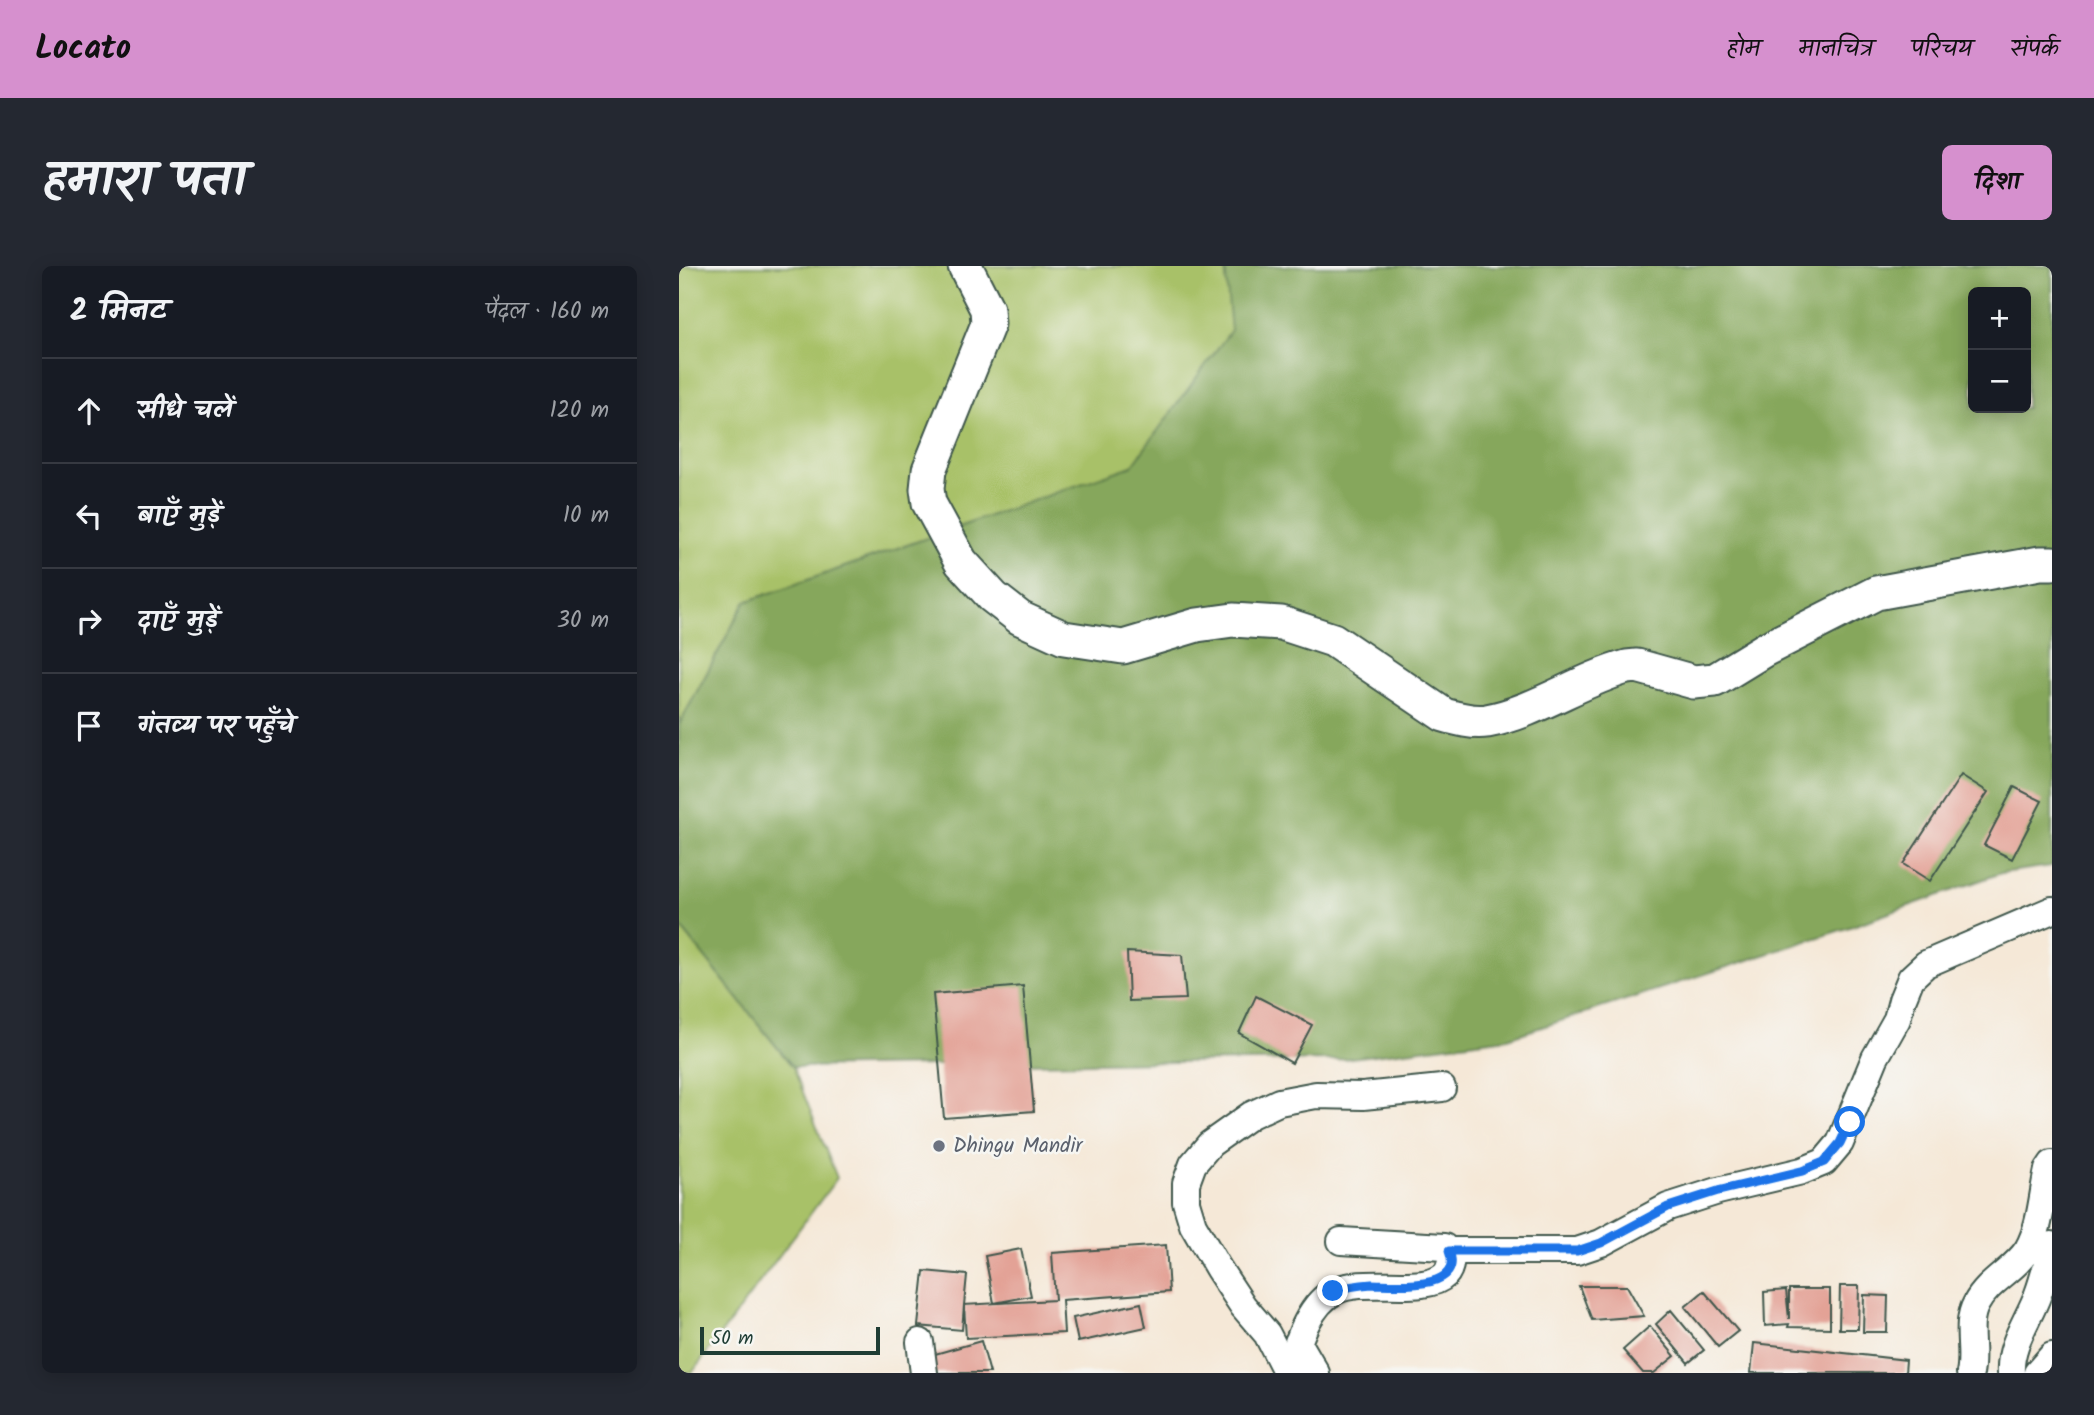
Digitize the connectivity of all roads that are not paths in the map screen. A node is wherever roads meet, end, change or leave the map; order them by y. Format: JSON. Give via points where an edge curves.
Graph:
{"nodes":[{"id":1,"x":965,"y":266,"type":"edge"},
{"id":2,"x":2052,"y":563,"type":"edge"},
{"id":3,"x":2052,"y":910,"type":"edge"},
{"id":4,"x":1442,"y":1088,"type":"dead end"},
{"id":5,"x":2052,"y":1164,"type":"edge"},
{"id":6,"x":1341,"y":1241,"type":"dead end"},
{"id":7,"x":2052,"y":1245,"type":"edge"},
{"id":8,"x":1449,"y":1251,"type":"junction"},
{"id":9,"x":920,"y":1342,"type":"dead end"},
{"id":10,"x":1299,"y":1342,"type":"junction"},
{"id":11,"x":2052,"y":1356,"type":"edge"},
{"id":12,"x":924,"y":1373,"type":"edge"},
{"id":13,"x":1287,"y":1373,"type":"edge"},
{"id":14,"x":1316,"y":1373,"type":"edge"},
{"id":15,"x":1970,"y":1373,"type":"edge"},
{"id":16,"x":2011,"y":1373,"type":"edge"},
{"id":17,"x":2037,"y":1373,"type":"edge"}],
"edges":[{"from":1,"to":2,"type":"main road","via":[[984,301],[988,324],[929,470],[929,503],[961,562],[993,597],[1020,618],[1064,638],[1123,647],[1196,625],[1233,620],[1281,623],[1333,640],[1444,715],[1486,721],[1627,667],[1694,682],[1715,680],[1876,593]]},
{"from":3,"to":8,"type":"street","via":[[1918,970],[1840,1143],[1824,1162],[1668,1207],[1577,1251]]},
{"from":4,"to":13,"type":"street","via":[[1363,1096],[1316,1095],[1279,1102],[1210,1144],[1193,1164],[1186,1202],[1193,1225],[1243,1306],[1267,1334]]},
{"from":5,"to":15,"type":"street","via":[[2028,1249],[1975,1306]]},
{"from":6,"to":8,"type":"street","via":[[1444,1247]]},
{"from":7,"to":16,"type":"street","via":[[2038,1296],[2016,1343]]},
{"from":8,"to":10,"type":"street","via":[[1447,1274],[1436,1281],[1348,1286],[1333,1291],[1312,1314]]},
{"from":9,"to":12,"type":"street"},
{"from":10,"to":13,"type":"street"},
{"from":10,"to":14,"type":"street"},
{"from":11,"to":17,"type":"street"}]}
